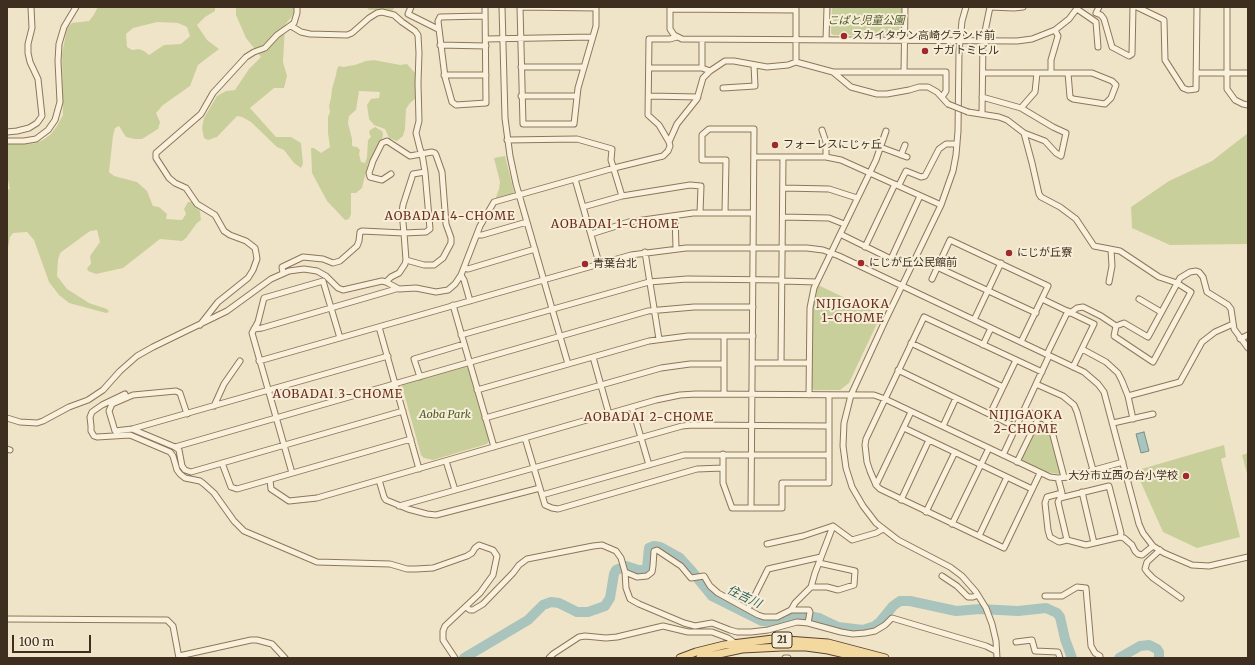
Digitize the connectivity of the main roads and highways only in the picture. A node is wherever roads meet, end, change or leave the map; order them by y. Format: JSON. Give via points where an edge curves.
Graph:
{"nodes":[{"id":1,"x":739,"y":646,"type":"junction"},
{"id":2,"x":680,"y":658,"type":"edge"},
{"id":3,"x":700,"y":658,"type":"edge"},
{"id":4,"x":862,"y":658,"type":"edge"},
{"id":5,"x":885,"y":658,"type":"edge"}],
"edges":[{"from":1,"to":2,"type":"main road","number":"21","via":[[711,648]]},
{"from":1,"to":3,"type":"main road","number":"21"},
{"from":1,"to":4,"type":"main road","number":"21","via":[[806,647]]},
{"from":1,"to":5,"type":"main road","number":"21","via":[[773,639],[828,643]]}]}
